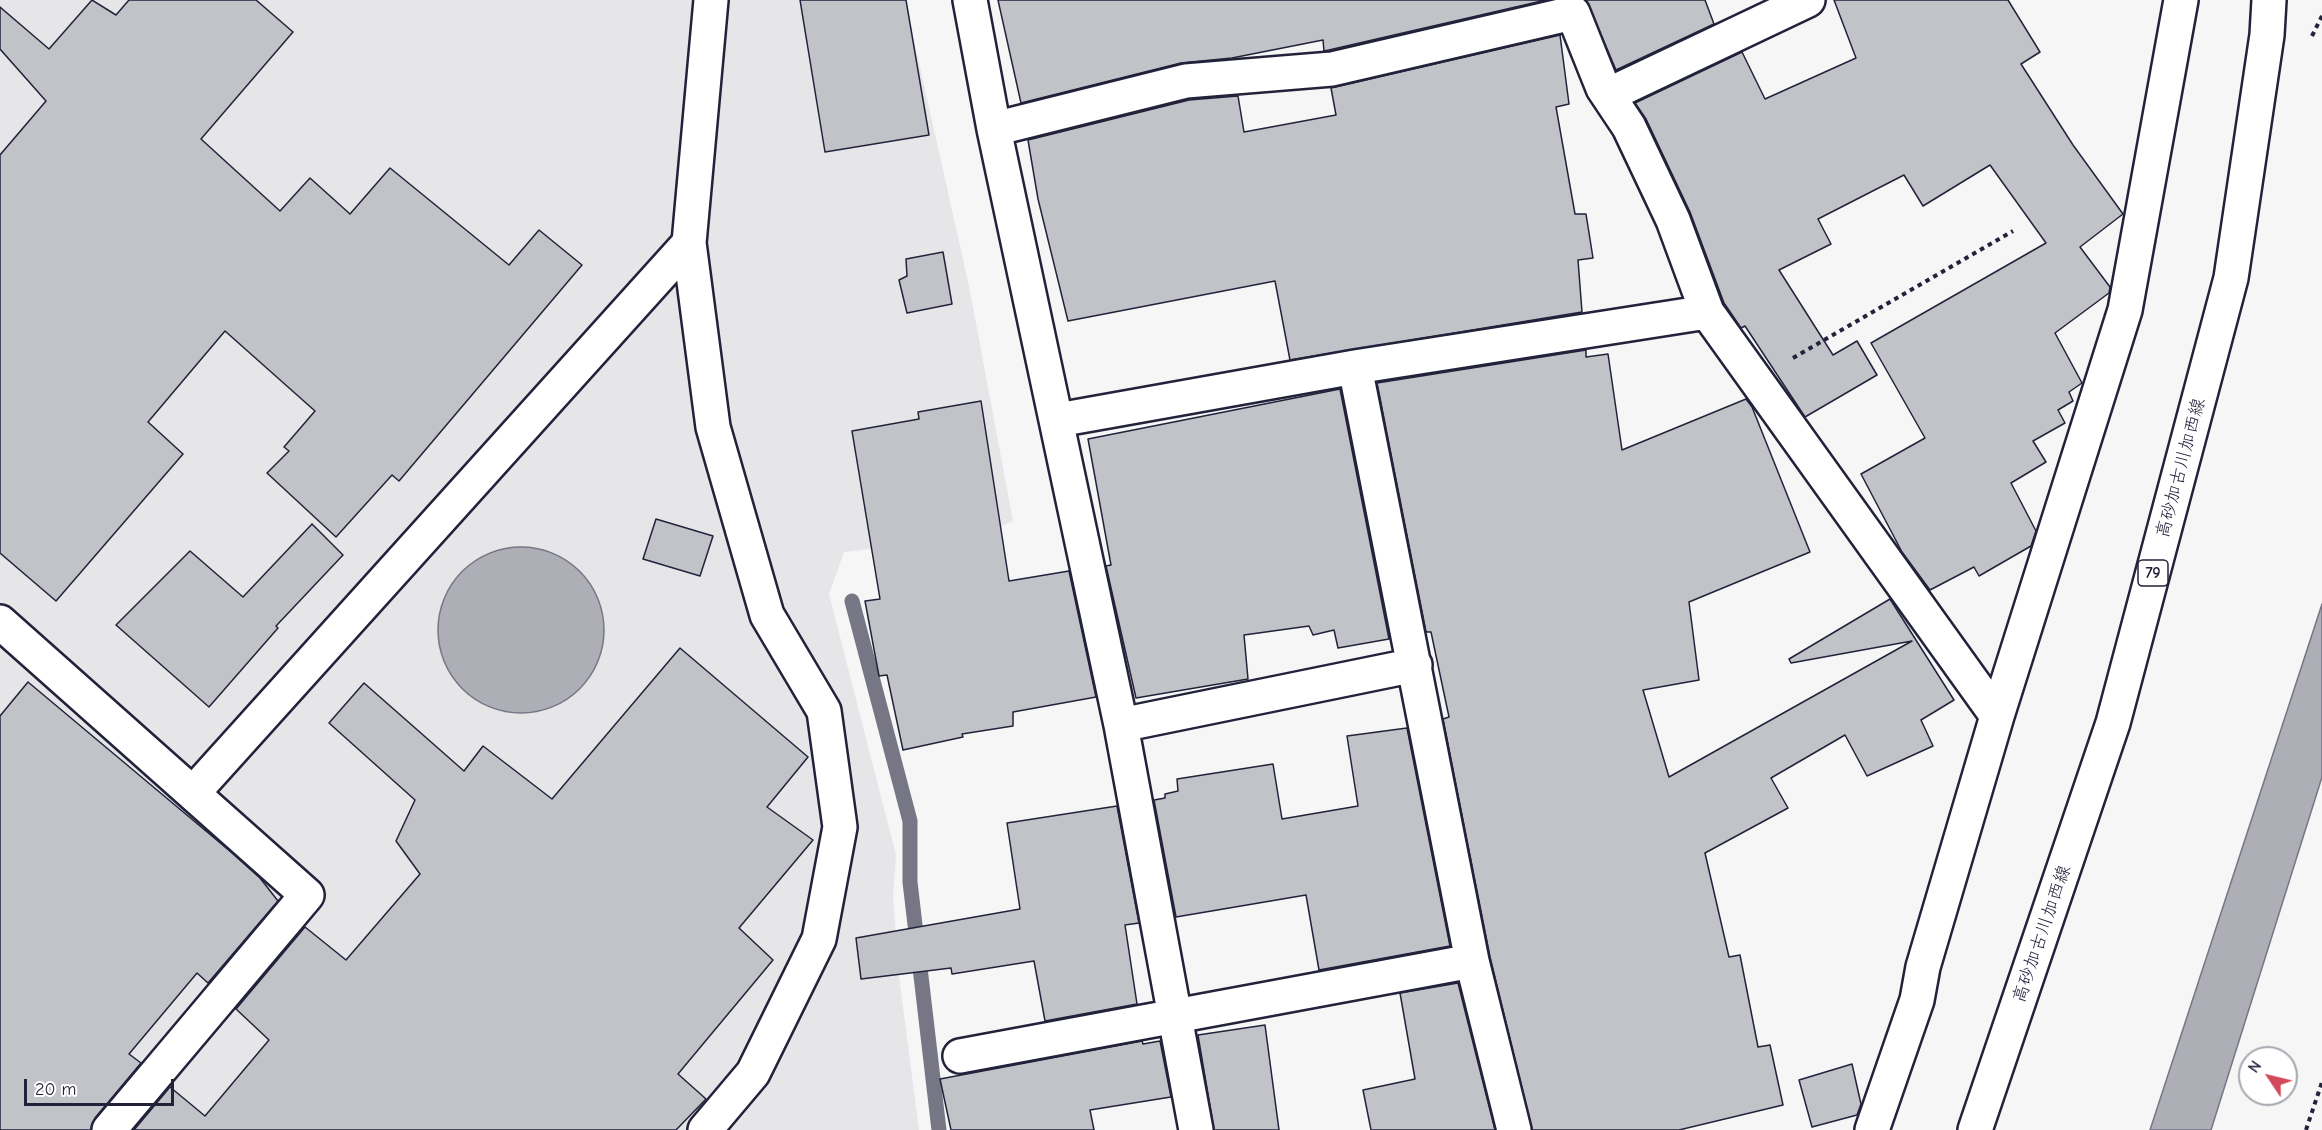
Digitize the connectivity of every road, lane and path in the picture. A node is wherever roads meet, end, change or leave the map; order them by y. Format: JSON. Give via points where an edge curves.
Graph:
{"nodes":[{"id":1,"x":711,"y":0,"type":"edge"},
{"id":2,"x":970,"y":0,"type":"edge"},
{"id":3,"x":1808,"y":0,"type":"edge"},
{"id":4,"x":2181,"y":0,"type":"edge"},
{"id":5,"x":2269,"y":0,"type":"edge"},
{"id":6,"x":1573,"y":6,"type":"edge"},
{"id":7,"x":1608,"y":95,"type":"junction"},
{"id":8,"x":994,"y":129,"type":"junction"},
{"id":9,"x":2013,"y":231,"type":"dead end"},
{"id":10,"x":689,"y":243,"type":"junction"},
{"id":11,"x":1707,"y":312,"type":"junction"},
{"id":12,"x":1355,"y":367,"type":"junction"},
{"id":13,"x":1755,"y":379,"type":"junction"},
{"id":14,"x":1058,"y":420,"type":"junction"},
{"id":15,"x":0,"y":622,"type":"edge"},
{"id":16,"x":1415,"y":665,"type":"junction"},
{"id":17,"x":1997,"y":716,"type":"junction"},
{"id":18,"x":1121,"y":725,"type":"junction"},
{"id":19,"x":193,"y":794,"type":"junction"},
{"id":20,"x":1472,"y":961,"type":"junction"},
{"id":21,"x":1175,"y":1018,"type":"junction"},
{"id":22,"x":960,"y":1056,"type":"dead end"},
{"id":23,"x":2322,"y":1082,"type":"edge"},
{"id":24,"x":110,"y":1130,"type":"edge"},
{"id":25,"x":705,"y":1130,"type":"edge"},
{"id":26,"x":1196,"y":1130,"type":"edge"},
{"id":27,"x":1514,"y":1130,"type":"edge"},
{"id":28,"x":1872,"y":1130,"type":"edge"},
{"id":29,"x":1975,"y":1130,"type":"edge"},
{"id":30,"x":2306,"y":1130,"type":"edge"}],
"edges":[{"from":1,"to":10,"type":"street"},
{"from":2,"to":8,"type":"street"},
{"from":3,"to":7,"type":"street"},
{"from":4,"to":17,"type":"street","via":[[2126,310]]},
{"from":5,"to":29,"type":"street","name":"高砂加古川加西線","number":"79","via":[[2231,278],[2113,723]]},
{"from":6,"to":7,"type":"street"},
{"from":6,"to":8,"type":"street","via":[[1332,69],[1186,81]]},
{"from":7,"to":11,"type":"street","via":[[1629,127],[1673,220]]},
{"from":8,"to":14,"type":"street"},
{"from":9,"to":13,"type":"path"},
{"from":10,"to":19,"type":"street"},
{"from":10,"to":25,"type":"street","via":[[713,427],[767,615],[824,711],[840,826],[819,939],[753,1073]]},
{"from":11,"to":12,"type":"street"},
{"from":11,"to":13,"type":"street"},
{"from":12,"to":14,"type":"street"},
{"from":12,"to":16,"type":"street"},
{"from":13,"to":17,"type":"street"},
{"from":14,"to":18,"type":"street"},
{"from":15,"to":19,"type":"street"},
{"from":16,"to":18,"type":"street"},
{"from":16,"to":20,"type":"street"},
{"from":17,"to":28,"type":"street","via":[[1923,967],[1917,1000]]},
{"from":18,"to":21,"type":"street"},
{"from":19,"to":24,"type":"street","via":[[307,895]]},
{"from":20,"to":21,"type":"street"},
{"from":20,"to":27,"type":"street"},
{"from":21,"to":22,"type":"street"},
{"from":21,"to":26,"type":"street"},
{"from":23,"to":30,"type":"path"}]}
